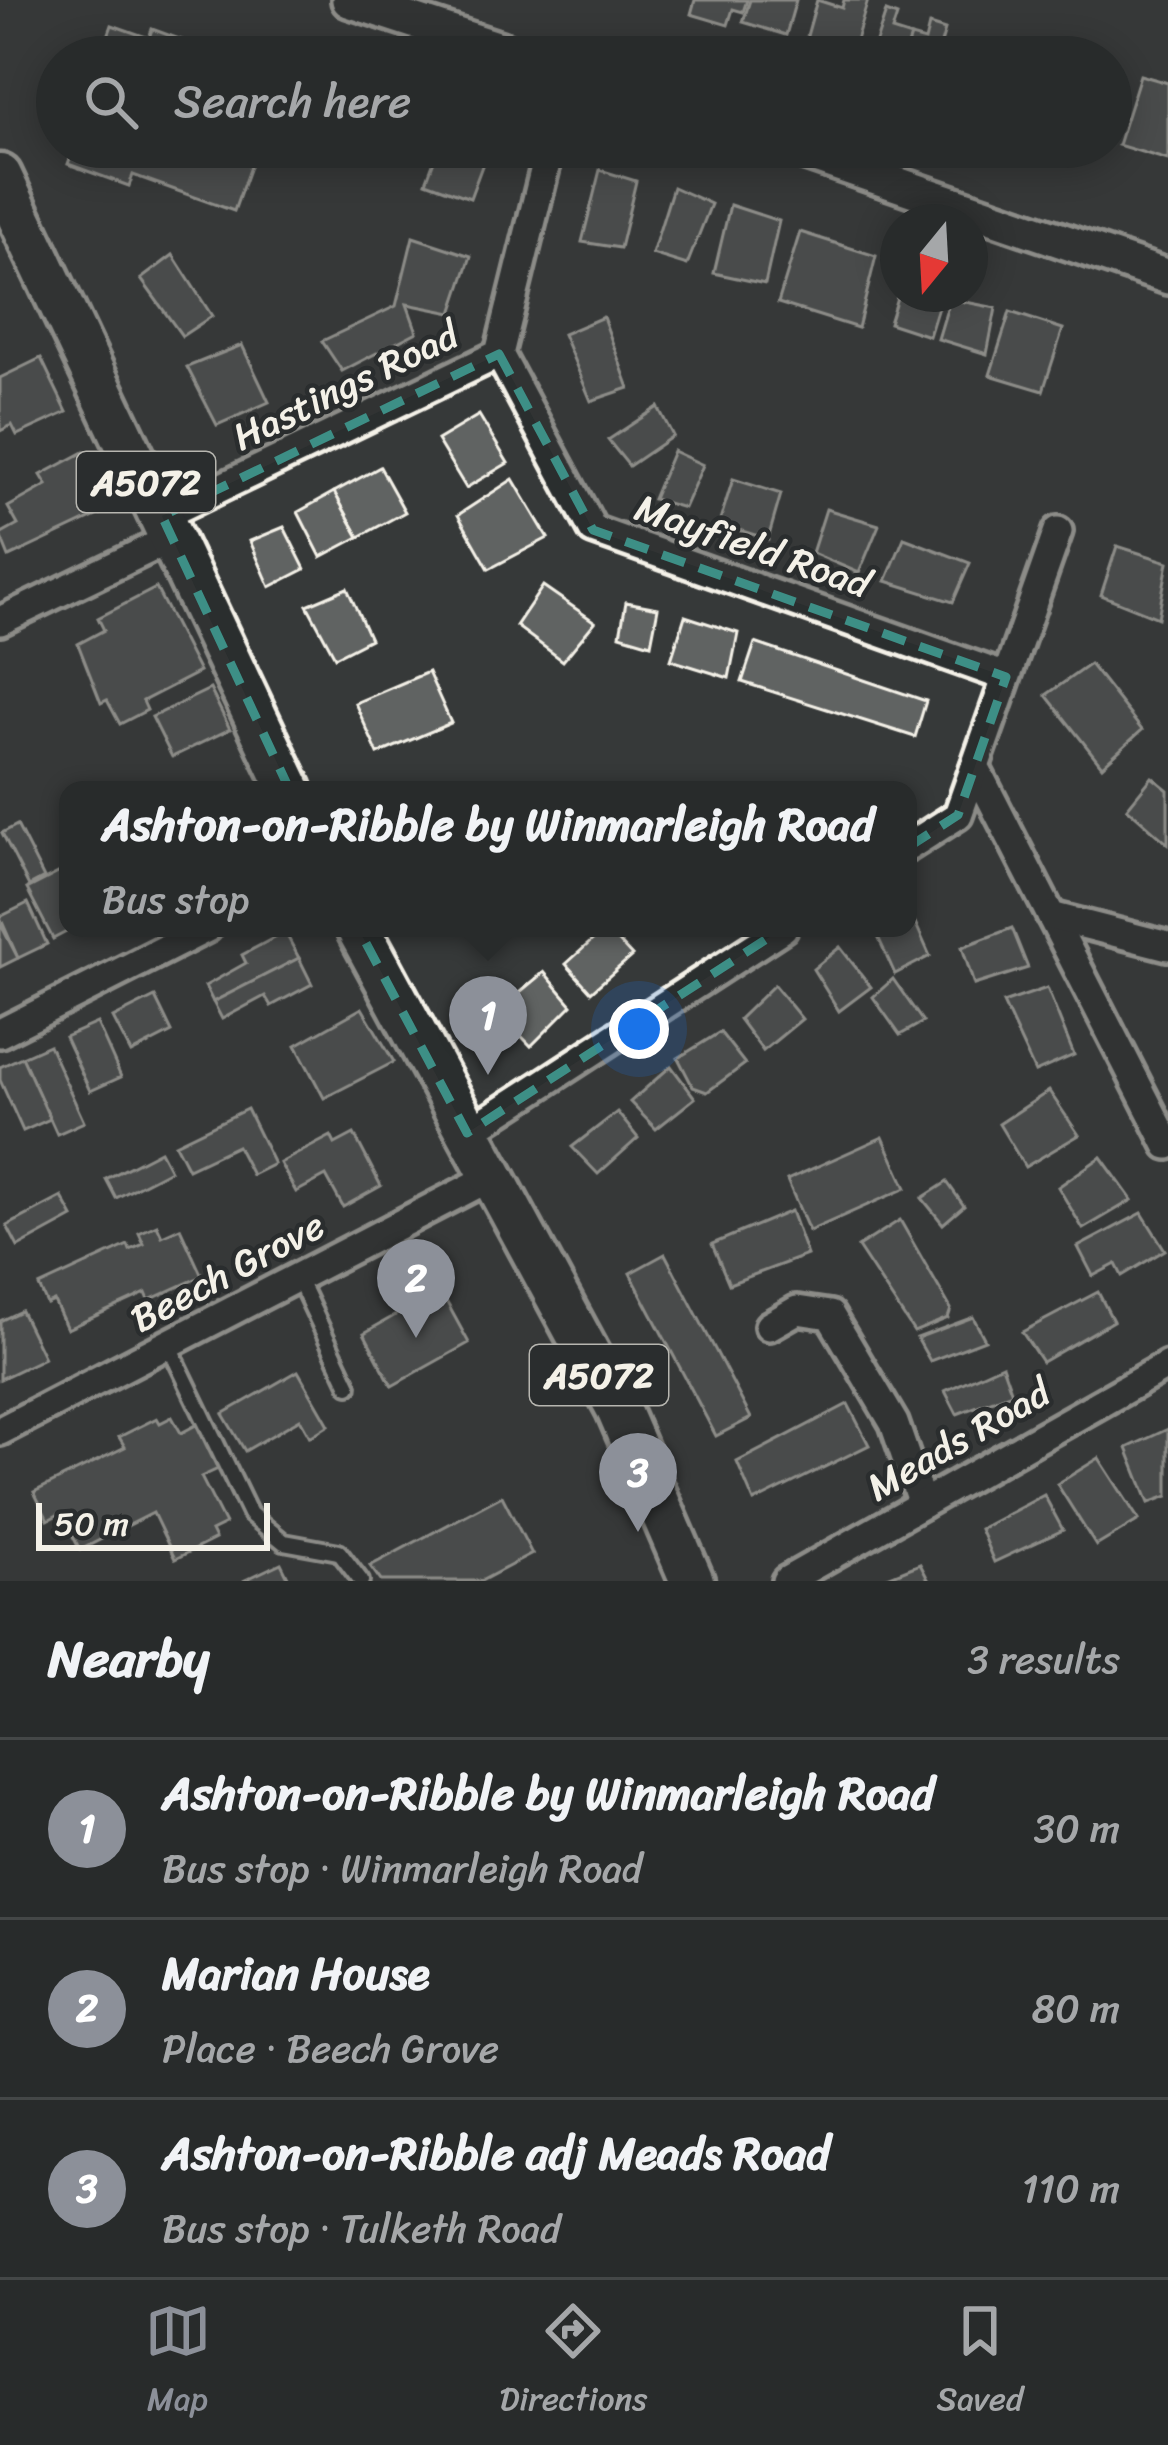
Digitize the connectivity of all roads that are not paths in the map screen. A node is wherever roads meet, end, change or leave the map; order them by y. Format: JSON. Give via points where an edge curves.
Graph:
{"nodes":[{"id":1,"x":349,"y":0,"type":"edge"},
{"id":2,"x":460,"y":36,"type":"edge"},
{"id":3,"x":545,"y":168,"type":"edge"},
{"id":4,"x":850,"y":168,"type":"edge"},
{"id":5,"x":0,"y":176,"type":"edge"},
{"id":6,"x":1168,"y":277,"type":"edge"},
{"id":7,"x":499,"y":354,"type":"junction"},
{"id":8,"x":168,"y":526,"type":"junction"},
{"id":9,"x":1058,"y":531,"type":"dead end"},
{"id":10,"x":0,"y":621,"type":"edge"},
{"id":11,"x":1006,"y":676,"type":"junction"},
{"id":12,"x":975,"y":766,"type":"junction"},
{"id":13,"x":286,"y":781,"type":"edge"},
{"id":14,"x":917,"y":841,"type":"edge"},
{"id":15,"x":1051,"y":916,"type":"junction"},
{"id":16,"x":189,"y":937,"type":"edge"},
{"id":17,"x":363,"y":937,"type":"edge"},
{"id":18,"x":770,"y":937,"type":"edge"},
{"id":19,"x":1168,"y":946,"type":"edge"},
{"id":20,"x":0,"y":1033,"type":"edge"},
{"id":21,"x":467,"y":1133,"type":"junction"},
{"id":22,"x":1168,"y":1145,"type":"edge"},
{"id":23,"x":489,"y":1178,"type":"junction"},
{"id":24,"x":297,"y":1276,"type":"junction"},
{"id":25,"x":769,"y":1326,"type":"dead end"},
{"id":26,"x":169,"y":1346,"type":"junction"},
{"id":27,"x":1168,"y":1365,"type":"edge"},
{"id":28,"x":349,"y":1386,"type":"dead end"},
{"id":29,"x":0,"y":1431,"type":"edge"},
{"id":30,"x":922,"y":1504,"type":"junction"},
{"id":31,"x":361,"y":1581,"type":"edge"},
{"id":32,"x":692,"y":1581,"type":"edge"},
{"id":33,"x":786,"y":1581,"type":"edge"}],
"edges":[{"from":1,"to":2,"type":"street"},
{"from":3,"to":7,"type":"street","name":"Hastings Road"},
{"from":4,"to":6,"type":"street"},
{"from":5,"to":8,"type":"main road","number":"A5072"},
{"from":7,"to":8,"type":"street","name":"Hastings Road"},
{"from":7,"to":11,"type":"street","name":"Mayfield Road","via":[[593,530]]},
{"from":8,"to":10,"type":"street","name":"Hastings Road"},
{"from":8,"to":13,"type":"main road","number":"A5072"},
{"from":9,"to":11,"type":"street"},
{"from":11,"to":12,"type":"street"},
{"from":12,"to":14,"type":"street","via":[[958,815]]},
{"from":12,"to":15,"type":"street"},
{"from":15,"to":19,"type":"street"},
{"from":15,"to":22,"type":"street"},
{"from":16,"to":20,"type":"street"},
{"from":17,"to":21,"type":"main road","number":"A5072"},
{"from":18,"to":21,"type":"street"},
{"from":21,"to":23,"type":"main road","number":"A5072"},
{"from":23,"to":24,"type":"street","name":"Beech Grove"},
{"from":23,"to":32,"type":"main road","number":"A5072","via":[[617,1407]]},
{"from":24,"to":26,"type":"street","name":"Beech Grove"},
{"from":24,"to":28,"type":"lane"},
{"from":25,"to":30,"type":"street","via":[[796,1310],[830,1315],[894,1423]]},
{"from":26,"to":29,"type":"street","name":"Beech Grove"},
{"from":26,"to":31,"type":"lane","via":[[250,1514],[284,1542],[339,1552]]},
{"from":27,"to":30,"type":"street","name":"Meads Road"},
{"from":30,"to":33,"type":"street","name":"Meads Road"}]}
